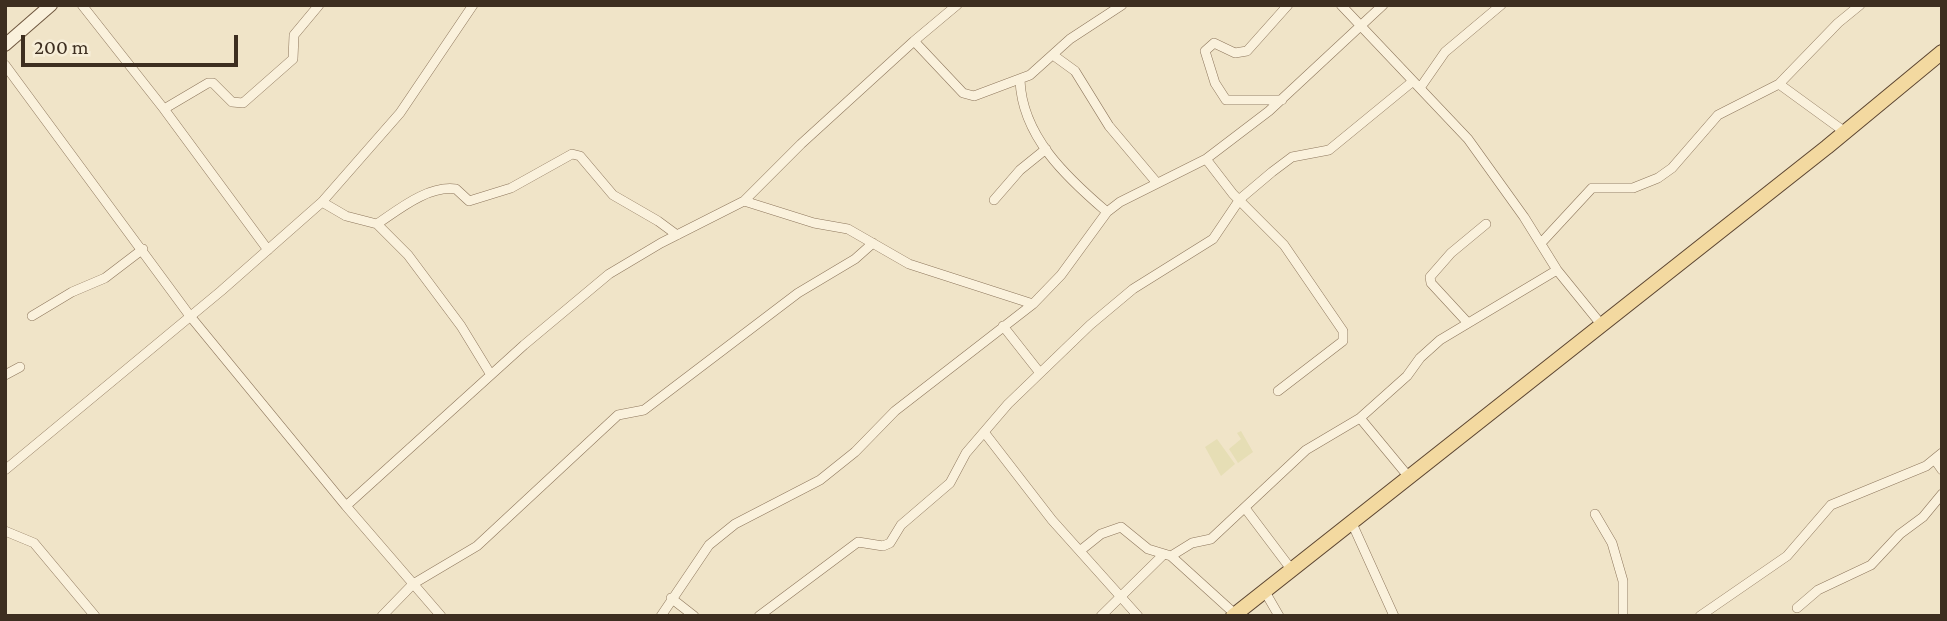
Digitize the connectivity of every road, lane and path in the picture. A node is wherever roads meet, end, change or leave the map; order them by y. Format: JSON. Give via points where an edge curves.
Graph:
{"nodes":[{"id":1,"x":51,"y":5,"type":"edge"},
{"id":2,"x":82,"y":5,"type":"edge"},
{"id":3,"x":319,"y":5,"type":"edge"},
{"id":4,"x":473,"y":5,"type":"edge"},
{"id":5,"x":957,"y":5,"type":"edge"},
{"id":6,"x":1122,"y":5,"type":"edge"},
{"id":7,"x":1288,"y":5,"type":"edge"},
{"id":8,"x":1341,"y":5,"type":"edge"},
{"id":9,"x":1383,"y":5,"type":"edge"},
{"id":10,"x":1501,"y":5,"type":"edge"},
{"id":11,"x":1860,"y":5,"type":"edge"},
{"id":12,"x":1359,"y":25,"type":"junction"},
{"id":13,"x":914,"y":41,"type":"junction"},
{"id":14,"x":5,"y":45,"type":"edge"},
{"id":15,"x":1942,"y":52,"type":"edge"},
{"id":16,"x":1053,"y":55,"type":"junction"},
{"id":17,"x":5,"y":65,"type":"edge"},
{"id":18,"x":1020,"y":80,"type":"junction"},
{"id":19,"x":1779,"y":84,"type":"junction"},
{"id":20,"x":1416,"y":85,"type":"junction"},
{"id":21,"x":1282,"y":100,"type":"junction"},
{"id":22,"x":164,"y":109,"type":"junction"},
{"id":23,"x":1845,"y":132,"type":"junction"},
{"id":24,"x":1046,"y":149,"type":"junction"},
{"id":25,"x":1206,"y":159,"type":"junction"},
{"id":26,"x":1157,"y":183,"type":"junction"},
{"id":27,"x":1240,"y":199,"type":"junction"},
{"id":28,"x":994,"y":200,"type":"dead end"},
{"id":29,"x":744,"y":201,"type":"junction"},
{"id":30,"x":322,"y":202,"type":"junction"},
{"id":31,"x":1107,"y":212,"type":"junction"},
{"id":32,"x":1486,"y":224,"type":"dead end"},
{"id":33,"x":377,"y":225,"type":"junction"},
{"id":34,"x":677,"y":236,"type":"junction"},
{"id":35,"x":1542,"y":242,"type":"junction"},
{"id":36,"x":873,"y":243,"type":"junction"},
{"id":37,"x":143,"y":249,"type":"junction"},
{"id":38,"x":268,"y":250,"type":"junction"},
{"id":39,"x":1557,"y":270,"type":"junction"},
{"id":40,"x":1033,"y":304,"type":"junction"},
{"id":41,"x":32,"y":316,"type":"dead end"},
{"id":42,"x":190,"y":316,"type":"junction"},
{"id":43,"x":1467,"y":322,"type":"junction"},
{"id":44,"x":1600,"y":323,"type":"junction"},
{"id":45,"x":1003,"y":326,"type":"junction"},
{"id":46,"x":20,"y":367,"type":"dead end"},
{"id":47,"x":1040,"y":373,"type":"junction"},
{"id":48,"x":5,"y":375,"type":"edge"},
{"id":49,"x":491,"y":375,"type":"junction"},
{"id":50,"x":1278,"y":391,"type":"dead end"},
{"id":51,"x":1360,"y":418,"type":"junction"},
{"id":52,"x":984,"y":432,"type":"junction"},
{"id":53,"x":1938,"y":457,"type":"edge"},
{"id":54,"x":5,"y":470,"type":"edge"},
{"id":55,"x":1942,"y":470,"type":"edge"},
{"id":56,"x":1408,"y":476,"type":"junction"},
{"id":57,"x":1942,"y":494,"type":"edge"},
{"id":58,"x":346,"y":506,"type":"junction"},
{"id":59,"x":1245,"y":508,"type":"junction"},
{"id":60,"x":1595,"y":514,"type":"dead end"},
{"id":61,"x":1351,"y":521,"type":"junction"},
{"id":62,"x":5,"y":531,"type":"edge"},
{"id":63,"x":1081,"y":550,"type":"junction"},
{"id":64,"x":1167,"y":555,"type":"junction"},
{"id":65,"x":1291,"y":569,"type":"junction"},
{"id":66,"x":413,"y":584,"type":"junction"},
{"id":67,"x":1264,"y":590,"type":"junction"},
{"id":68,"x":1119,"y":596,"type":"junction"},
{"id":69,"x":671,"y":598,"type":"junction"},
{"id":70,"x":1797,"y":608,"type":"dead end"},
{"id":71,"x":1234,"y":615,"type":"edge"},
{"id":72,"x":95,"y":616,"type":"edge"},
{"id":73,"x":382,"y":616,"type":"edge"},
{"id":74,"x":441,"y":616,"type":"edge"},
{"id":75,"x":661,"y":616,"type":"edge"},
{"id":76,"x":694,"y":616,"type":"edge"},
{"id":77,"x":760,"y":616,"type":"edge"},
{"id":78,"x":1101,"y":616,"type":"edge"},
{"id":79,"x":1138,"y":616,"type":"edge"},
{"id":80,"x":1279,"y":616,"type":"edge"},
{"id":81,"x":1394,"y":616,"type":"edge"},
{"id":82,"x":1623,"y":616,"type":"edge"},
{"id":83,"x":1700,"y":616,"type":"edge"}],
"edges":[{"from":1,"to":14,"type":"street"},
{"from":2,"to":22,"type":"street"},
{"from":3,"to":22,"type":"street","via":[[294,36],[293,59],[246,101],[232,102],[208,83]]},
{"from":4,"to":30,"type":"street","via":[[400,113]]},
{"from":5,"to":13,"type":"street"},
{"from":6,"to":16,"type":"street"},
{"from":7,"to":21,"type":"street","via":[[1247,51],[1235,53],[1214,43],[1205,51],[1226,100]]},
{"from":8,"to":12,"type":"street"},
{"from":9,"to":12,"type":"street"},
{"from":10,"to":20,"type":"street","via":[[1445,52]]},
{"from":11,"to":19,"type":"street"},
{"from":12,"to":20,"type":"street"},
{"from":12,"to":21,"type":"street"},
{"from":13,"to":18,"type":"street","via":[[970,96]]},
{"from":13,"to":29,"type":"street"},
{"from":15,"to":23,"type":"main road"},
{"from":16,"to":18,"type":"street"},
{"from":16,"to":26,"type":"street","via":[[1075,72],[1109,126]]},
{"from":17,"to":37,"type":"street"},
{"from":18,"to":24,"type":"street","via":[[1031,130]]},
{"from":19,"to":23,"type":"street"},
{"from":19,"to":35,"type":"street","via":[[1718,115],[1658,178],[1633,188],[1592,188]]},
{"from":20,"to":27,"type":"street","via":[[1334,147],[1292,158]]},
{"from":20,"to":35,"type":"street","via":[[1468,139]]},
{"from":21,"to":25,"type":"street"},
{"from":22,"to":38,"type":"street"},
{"from":23,"to":44,"type":"main road"},
{"from":24,"to":28,"type":"street"},
{"from":24,"to":31,"type":"street"},
{"from":25,"to":26,"type":"street"},
{"from":25,"to":27,"type":"street"},
{"from":26,"to":31,"type":"street"},
{"from":27,"to":47,"type":"street","via":[[1213,239],[1133,289]]},
{"from":27,"to":50,"type":"street","via":[[1284,245],[1344,336]]},
{"from":29,"to":34,"type":"street"},
{"from":29,"to":36,"type":"street","via":[[848,229]]},
{"from":30,"to":33,"type":"street"},
{"from":30,"to":38,"type":"street"},
{"from":31,"to":40,"type":"street","via":[[1061,275]]},
{"from":32,"to":43,"type":"street","via":[[1430,277]]},
{"from":33,"to":34,"type":"street","via":[[411,202],[444,189],[456,188],[469,201],[495,194],[572,153],[583,159],[613,195]]},
{"from":33,"to":49,"type":"street","via":[[408,255]]},
{"from":34,"to":49,"type":"street","via":[[609,274]]},
{"from":35,"to":39,"type":"street"},
{"from":36,"to":40,"type":"street","via":[[909,264]]},
{"from":36,"to":66,"type":"street","via":[[798,293],[644,410],[618,415],[477,546]]},
{"from":37,"to":41,"type":"street","via":[[105,278]]},
{"from":37,"to":42,"type":"street"},
{"from":38,"to":42,"type":"street"},
{"from":39,"to":43,"type":"street"},
{"from":39,"to":44,"type":"street"},
{"from":40,"to":45,"type":"street"},
{"from":42,"to":54,"type":"street"},
{"from":42,"to":58,"type":"street"},
{"from":43,"to":51,"type":"street","via":[[1430,349]]},
{"from":44,"to":56,"type":"main road"},
{"from":45,"to":47,"type":"street"},
{"from":45,"to":69,"type":"street","via":[[895,411],[820,480],[735,524],[709,545]]},
{"from":46,"to":48,"type":"street"},
{"from":47,"to":52,"type":"street"},
{"from":49,"to":58,"type":"street"},
{"from":51,"to":56,"type":"street"},
{"from":51,"to":59,"type":"street","via":[[1306,450]]},
{"from":52,"to":63,"type":"street"},
{"from":52,"to":77,"type":"street","via":[[950,483],[901,525],[890,543],[859,542]]},
{"from":53,"to":55,"type":"street"},
{"from":53,"to":83,"type":"street","via":[[1831,505],[1787,556]]},
{"from":56,"to":61,"type":"main road"},
{"from":57,"to":70,"type":"street","via":[[1871,565],[1818,590]]},
{"from":58,"to":66,"type":"street"},
{"from":59,"to":64,"type":"street","via":[[1211,539],[1192,542]]},
{"from":59,"to":65,"type":"street"},
{"from":60,"to":82,"type":"street","via":[[1612,543],[1623,581]]},
{"from":61,"to":65,"type":"main road"},
{"from":61,"to":81,"type":"street"},
{"from":62,"to":72,"type":"street","via":[[34,543]]},
{"from":63,"to":64,"type":"street","via":[[1101,534],[1121,527],[1147,549]]},
{"from":63,"to":68,"type":"street"},
{"from":64,"to":68,"type":"street"},
{"from":64,"to":71,"type":"street"},
{"from":65,"to":67,"type":"main road"},
{"from":66,"to":73,"type":"street"},
{"from":66,"to":74,"type":"street"},
{"from":67,"to":71,"type":"main road"},
{"from":67,"to":80,"type":"street"},
{"from":68,"to":78,"type":"street"},
{"from":68,"to":79,"type":"street"},
{"from":69,"to":75,"type":"street"},
{"from":69,"to":76,"type":"street"}]}
